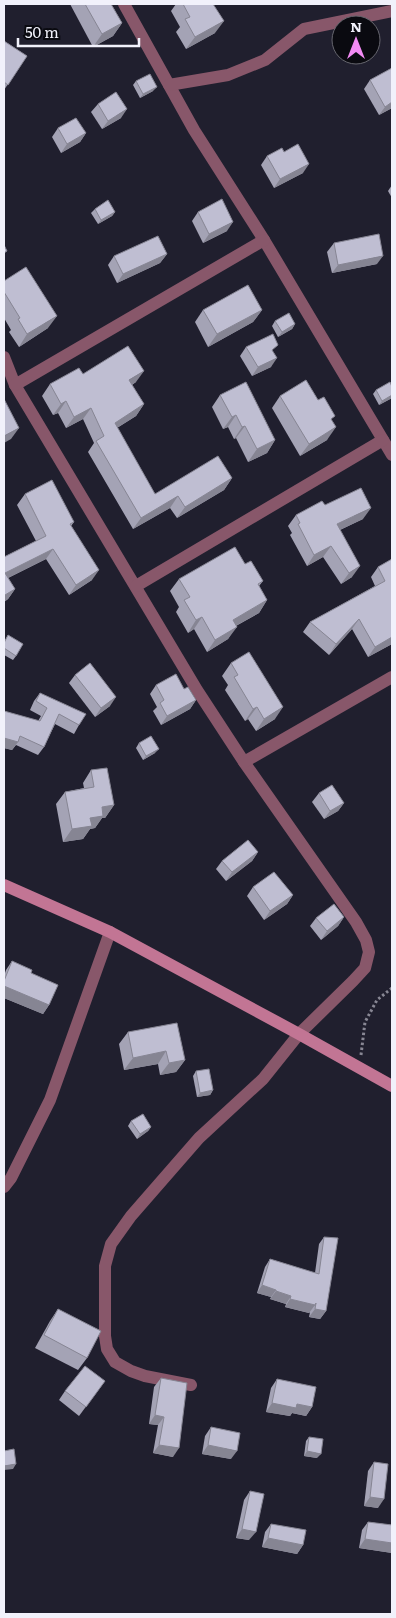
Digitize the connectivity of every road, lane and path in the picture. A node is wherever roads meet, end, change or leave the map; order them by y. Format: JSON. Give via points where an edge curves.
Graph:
{"nodes":[{"id":1,"x":124,"y":4,"type":"edge"},
{"id":2,"x":392,"y":11,"type":"edge"},
{"id":3,"x":170,"y":85,"type":"junction"},
{"id":4,"x":264,"y":240,"type":"junction"},
{"id":5,"x":4,"y":357,"type":"edge"},
{"id":6,"x":15,"y":385,"type":"junction"},
{"id":7,"x":383,"y":440,"type":"junction"},
{"id":8,"x":392,"y":455,"type":"edge"},
{"id":9,"x":136,"y":586,"type":"junction"},
{"id":10,"x":392,"y":677,"type":"edge"},
{"id":11,"x":244,"y":762,"type":"junction"},
{"id":12,"x":4,"y":885,"type":"edge"},
{"id":13,"x":110,"y":932,"type":"junction"},
{"id":14,"x":392,"y":988,"type":"edge"},
{"id":15,"x":300,"y":1034,"type":"junction"},
{"id":16,"x":362,"y":1068,"type":"junction"},
{"id":17,"x":392,"y":1086,"type":"edge"},
{"id":18,"x":4,"y":1188,"type":"edge"},
{"id":19,"x":191,"y":1385,"type":"dead end"}],
"edges":[{"from":1,"to":3,"type":"street"},
{"from":2,"to":3,"type":"street","via":[[304,29],[265,60],[228,75]]},
{"from":3,"to":4,"type":"street","via":[[194,130]]},
{"from":4,"to":6,"type":"street"},
{"from":4,"to":7,"type":"street"},
{"from":5,"to":6,"type":"street"},
{"from":6,"to":9,"type":"street"},
{"from":7,"to":8,"type":"street"},
{"from":7,"to":9,"type":"street"},
{"from":9,"to":11,"type":"street"},
{"from":10,"to":11,"type":"street"},
{"from":11,"to":15,"type":"street","via":[[356,922],[368,945],[365,968]]},
{"from":12,"to":13,"type":"street"},
{"from":13,"to":15,"type":"street"},
{"from":13,"to":18,"type":"street","via":[[50,1100]]},
{"from":14,"to":16,"type":"path","via":[[377,1000],[365,1022],[360,1058]]},
{"from":15,"to":16,"type":"street"},
{"from":15,"to":19,"type":"street","via":[[263,1079],[199,1138],[137,1209],[111,1244],[107,1255],[107,1350],[115,1362],[145,1376]]},
{"from":16,"to":17,"type":"street"}]}
